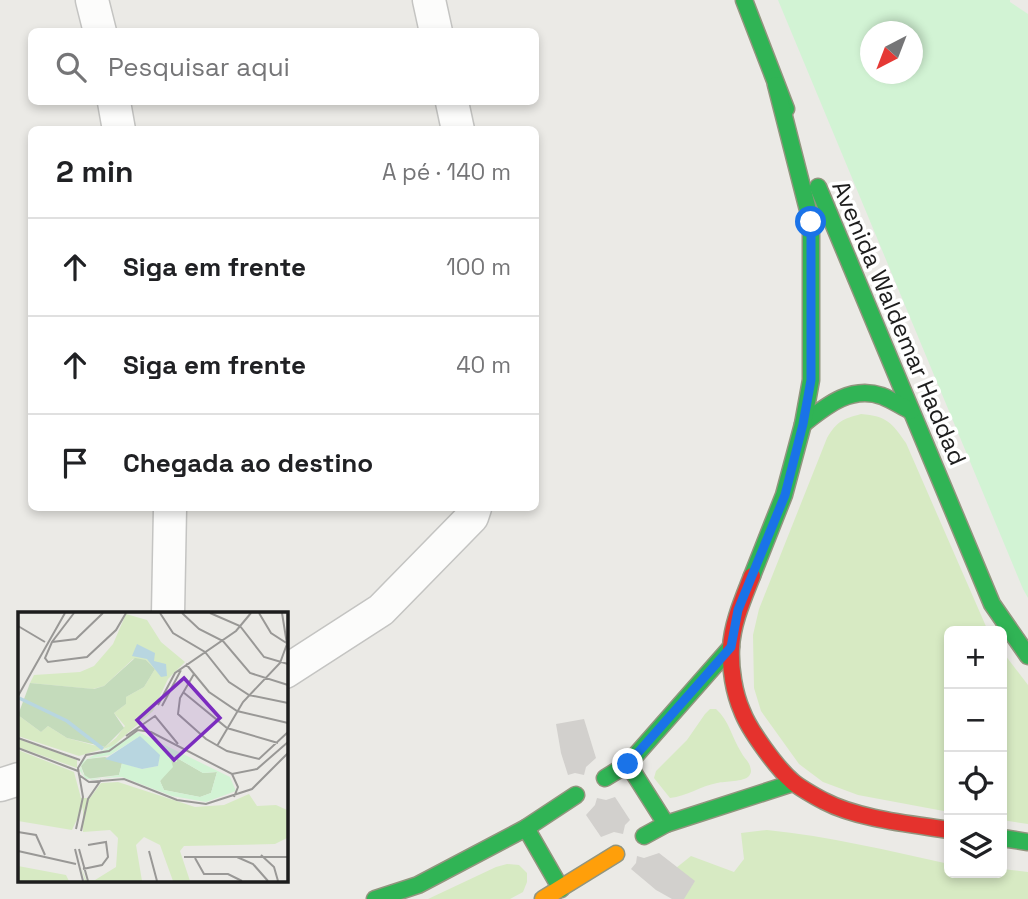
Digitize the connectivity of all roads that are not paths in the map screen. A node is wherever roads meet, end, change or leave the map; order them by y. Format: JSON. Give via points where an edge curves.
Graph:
{"nodes":[{"id":1,"x":92,"y":0,"type":"edge"},
{"id":2,"x":429,"y":0,"type":"edge"},
{"id":3,"x":744,"y":0,"type":"edge"},
{"id":4,"x":99,"y":28,"type":"edge"},
{"id":5,"x":435,"y":28,"type":"edge"},
{"id":6,"x":776,"y":85,"type":"junction"},
{"id":7,"x":115,"y":105,"type":"edge"},
{"id":8,"x":453,"y":105,"type":"edge"},
{"id":9,"x":119,"y":126,"type":"edge"},
{"id":10,"x":457,"y":126,"type":"edge"},
{"id":11,"x":911,"y":411,"type":"junction"},
{"id":12,"x":803,"y":424,"type":"junction"},
{"id":13,"x":170,"y":511,"type":"edge"},
{"id":14,"x":474,"y":511,"type":"edge"},
{"id":15,"x":168,"y":612,"type":"edge"},
{"id":16,"x":731,"y":647,"type":"junction"},
{"id":17,"x":1028,"y":656,"type":"edge"},
{"id":18,"x":287,"y":672,"type":"edge"},
{"id":19,"x":628,"y":764,"type":"junction"},
{"id":20,"x":605,"y":778,"type":"dead end"},
{"id":21,"x":18,"y":779,"type":"edge"},
{"id":22,"x":793,"y":783,"type":"junction"},
{"id":23,"x":0,"y":785,"type":"edge"},
{"id":24,"x":576,"y":795,"type":"dead end"},
{"id":25,"x":666,"y":824,"type":"junction"},
{"id":26,"x":526,"y":828,"type":"junction"},
{"id":27,"x":944,"y":829,"type":"edge"},
{"id":28,"x":644,"y":836,"type":"dead end"},
{"id":29,"x":1007,"y":839,"type":"edge"},
{"id":30,"x":1028,"y":842,"type":"edge"},
{"id":31,"x":616,"y":853,"type":"dead end"},
{"id":32,"x":561,"y":889,"type":"junction"},
{"id":33,"x":375,"y":899,"type":"edge"},
{"id":34,"x":542,"y":899,"type":"edge"}],
"edges":[{"from":1,"to":4,"type":"street"},
{"from":2,"to":5,"type":"street"},
{"from":3,"to":6,"type":"street","name":"Avenida Waldemar Haddad"},
{"from":6,"to":11,"type":"street","name":"Avenida Waldemar Haddad"},
{"from":6,"to":12,"type":"street","via":[[811,222],[811,380]]},
{"from":7,"to":9,"type":"street"},
{"from":8,"to":10,"type":"street"},
{"from":11,"to":12,"type":"street","via":[[879,395],[856,391],[832,401]]},
{"from":11,"to":17,"type":"street","name":"Avenida Waldemar Haddad","via":[[992,604]]},
{"from":12,"to":16,"type":"street","via":[[785,495],[738,610]]},
{"from":13,"to":15,"type":"street"},
{"from":14,"to":18,"type":"street","via":[[381,610]]},
{"from":16,"to":19,"type":"street"},
{"from":16,"to":22,"type":"street","via":[[742,712]]},
{"from":19,"to":20,"type":"street"},
{"from":19,"to":25,"type":"street"},
{"from":21,"to":23,"type":"street"},
{"from":22,"to":25,"type":"street"},
{"from":22,"to":27,"type":"street","via":[[856,813]]},
{"from":24,"to":26,"type":"street"},
{"from":25,"to":28,"type":"street"},
{"from":26,"to":32,"type":"street"},
{"from":26,"to":33,"type":"street","via":[[418,885]]},
{"from":29,"to":30,"type":"street"},
{"from":31,"to":32,"type":"street"},
{"from":32,"to":34,"type":"street"}]}
